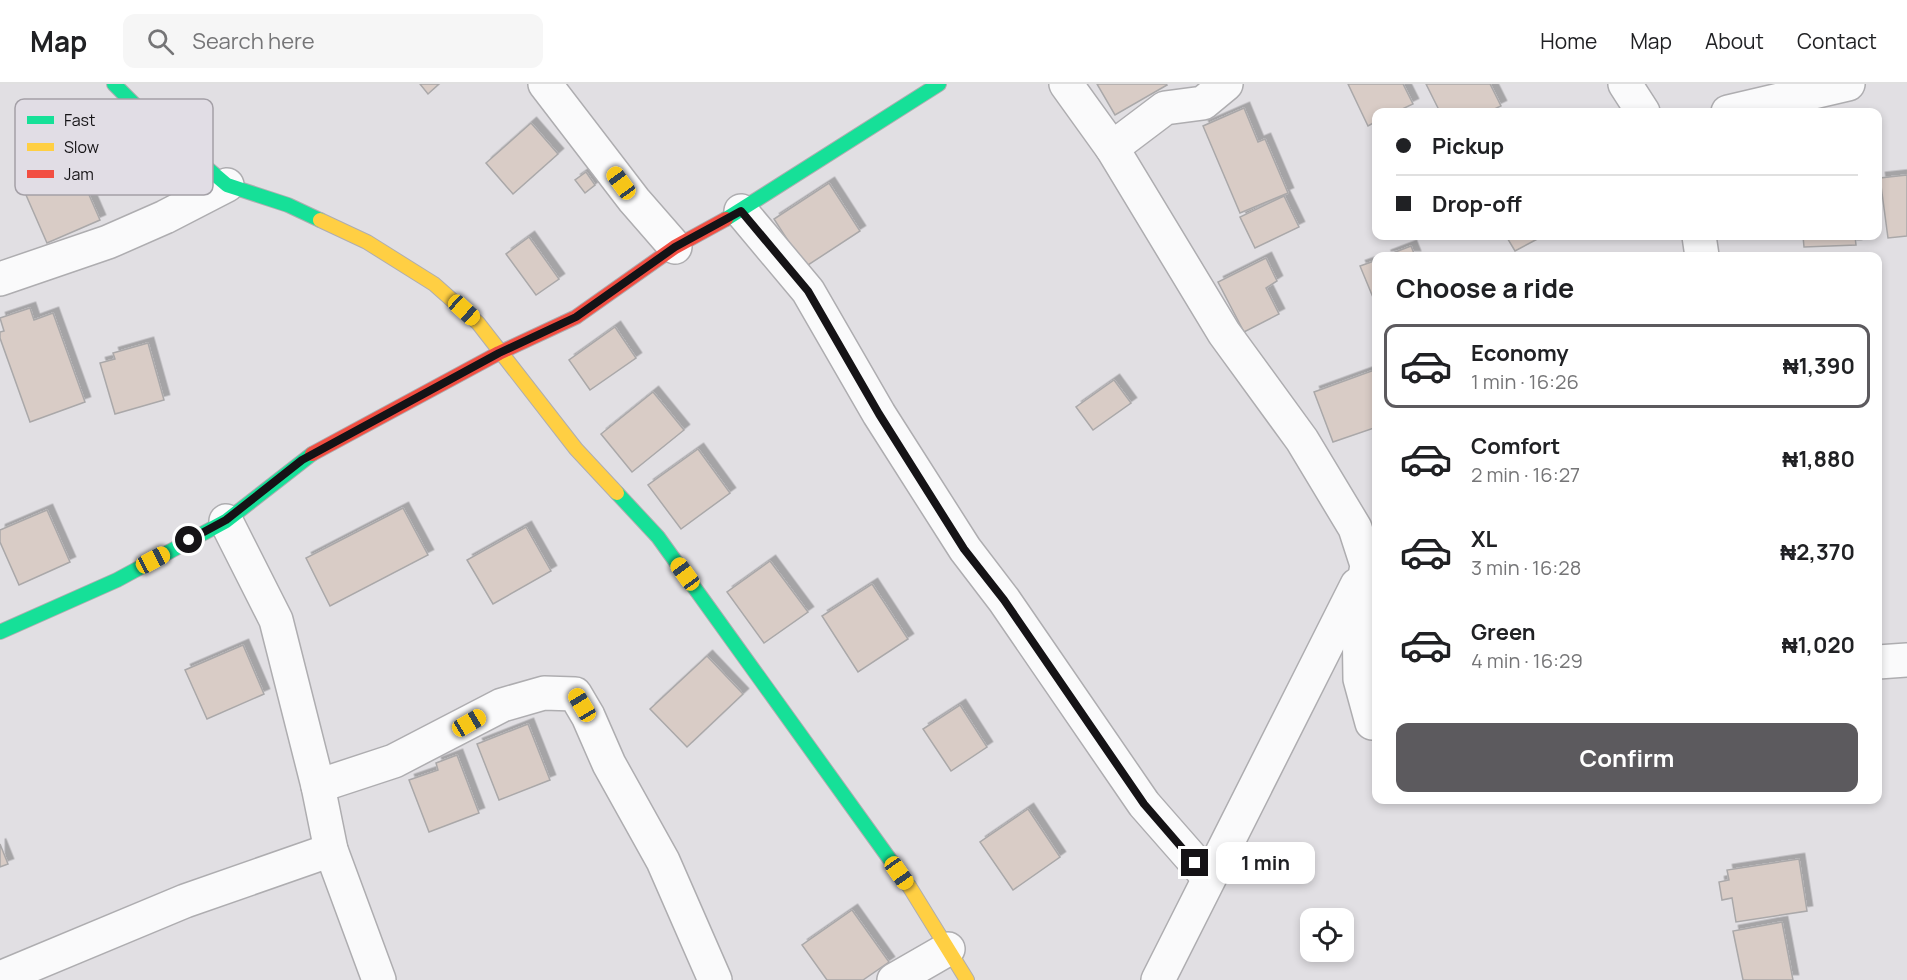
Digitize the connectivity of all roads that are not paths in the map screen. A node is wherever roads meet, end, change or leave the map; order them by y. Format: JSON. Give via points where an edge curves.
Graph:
{"nodes":[{"id":1,"x":114,"y":84,"type":"edge"},
{"id":2,"x":545,"y":84,"type":"edge"},
{"id":3,"x":1066,"y":84,"type":"edge"},
{"id":4,"x":1226,"y":84,"type":"edge"},
{"id":5,"x":1624,"y":84,"type":"edge"},
{"id":6,"x":1848,"y":84,"type":"edge"},
{"id":7,"x":932,"y":86,"type":"edge"},
{"id":8,"x":129,"y":99,"type":"edge"},
{"id":9,"x":1640,"y":108,"type":"edge"},
{"id":10,"x":1745,"y":108,"type":"edge"},
{"id":11,"x":1112,"y":148,"type":"junction"},
{"id":12,"x":213,"y":172,"type":"edge"},
{"id":13,"x":227,"y":184,"type":"junction"},
{"id":14,"x":213,"y":191,"type":"edge"},
{"id":15,"x":206,"y":195,"type":"edge"},
{"id":16,"x":741,"y":211,"type":"junction"},
{"id":17,"x":675,"y":247,"type":"junction"},
{"id":18,"x":0,"y":279,"type":"edge"},
{"id":19,"x":499,"y":353,"type":"junction"},
{"id":20,"x":226,"y":520,"type":"junction"},
{"id":21,"x":1367,"y":565,"type":"junction"},
{"id":22,"x":0,"y":632,"type":"edge"},
{"id":23,"x":1907,"y":660,"type":"edge"},
{"id":24,"x":1882,"y":662,"type":"edge"},
{"id":25,"x":1372,"y":723,"type":"edge"},
{"id":26,"x":318,"y":786,"type":"junction"},
{"id":27,"x":331,"y":850,"type":"junction"},
{"id":28,"x":1208,"y":878,"type":"junction"},
{"id":29,"x":948,"y":949,"type":"junction"},
{"id":30,"x":0,"y":978,"type":"edge"},
{"id":31,"x":379,"y":980,"type":"edge"},
{"id":32,"x":715,"y":980,"type":"edge"},
{"id":33,"x":894,"y":980,"type":"edge"},
{"id":34,"x":967,"y":980,"type":"edge"},
{"id":35,"x":1158,"y":980,"type":"edge"}],
"edges":[{"from":1,"to":8,"type":"street"},
{"from":2,"to":17,"type":"street"},
{"from":3,"to":11,"type":"street"},
{"from":4,"to":11,"type":"street","via":[[1203,103],[1166,108]]},
{"from":5,"to":9,"type":"street"},
{"from":6,"to":10,"type":"street"},
{"from":7,"to":16,"type":"street"},
{"from":11,"to":21,"type":"street","via":[[1224,333],[1302,440],[1355,528]]},
{"from":12,"to":13,"type":"street"},
{"from":13,"to":14,"type":"street"},
{"from":13,"to":19,"type":"street","via":[[288,205],[377,248],[434,284],[478,323]]},
{"from":15,"to":18,"type":"street","via":[[108,242]]},
{"from":16,"to":17,"type":"street"},
{"from":16,"to":28,"type":"street","via":[[808,291],[964,549],[1004,600],[1144,804]]},
{"from":17,"to":19,"type":"street","via":[[576,317]]},
{"from":19,"to":20,"type":"street","via":[[302,460]]},
{"from":19,"to":29,"type":"street","via":[[576,449],[658,537],[912,891]]},
{"from":20,"to":22,"type":"street","via":[[117,580]]},
{"from":20,"to":26,"type":"street","via":[[276,620]]},
{"from":21,"to":25,"type":"street","via":[[1359,612],[1360,680]]},
{"from":21,"to":28,"type":"street"},
{"from":23,"to":24,"type":"street"},
{"from":26,"to":27,"type":"street"},
{"from":26,"to":32,"type":"street","via":[[394,761],[502,705],[544,693],[575,694],[663,861]]},
{"from":27,"to":30,"type":"street","via":[[185,901]]},
{"from":27,"to":31,"type":"street"},
{"from":28,"to":35,"type":"street"},
{"from":29,"to":33,"type":"street"},
{"from":29,"to":34,"type":"street"}]}
